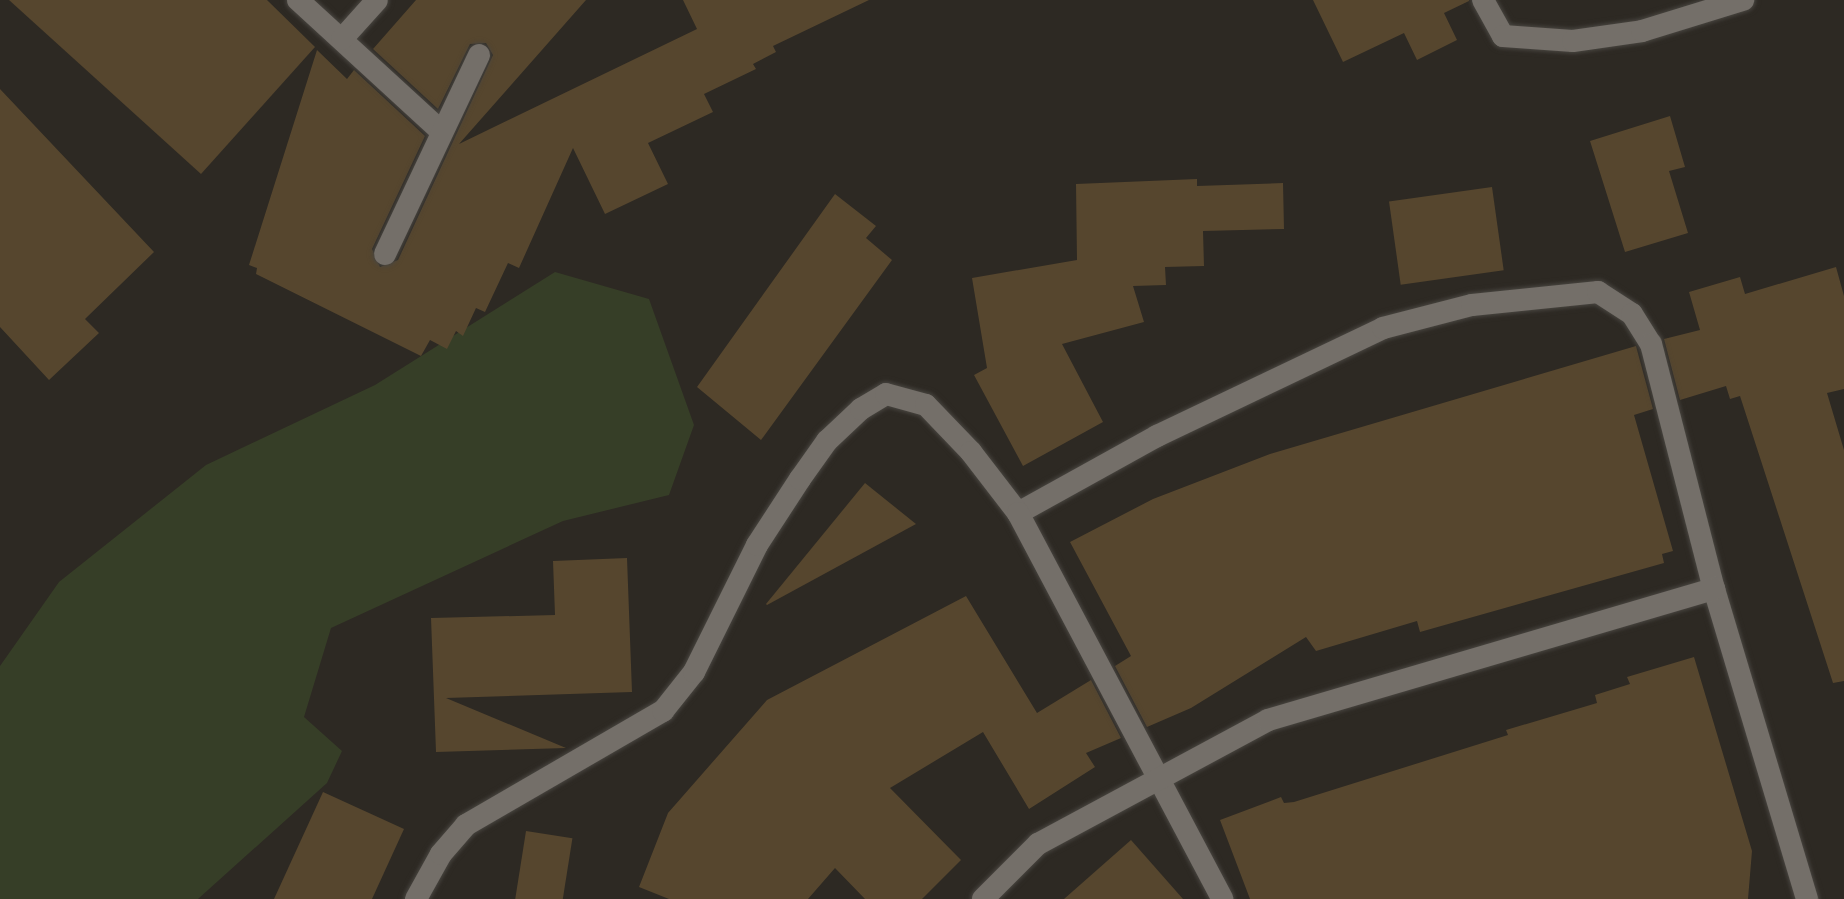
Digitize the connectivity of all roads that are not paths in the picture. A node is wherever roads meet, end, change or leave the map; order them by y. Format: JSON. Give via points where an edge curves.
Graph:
{"nodes":[{"id":1,"x":298,"y":0,"type":"edge"},
{"id":2,"x":377,"y":0,"type":"edge"},
{"id":3,"x":1483,"y":0,"type":"edge"},
{"id":4,"x":1743,"y":0,"type":"edge"},
{"id":5,"x":342,"y":39,"type":"junction"},
{"id":6,"x":479,"y":55,"type":"dead end"},
{"id":7,"x":441,"y":131,"type":"junction"},
{"id":8,"x":385,"y":254,"type":"dead end"},
{"id":9,"x":1018,"y":513,"type":"junction"},
{"id":10,"x":1714,"y":589,"type":"junction"},
{"id":11,"x":1156,"y":778,"type":"junction"},
{"id":12,"x":416,"y":899,"type":"edge"},
{"id":13,"x":983,"y":899,"type":"edge"},
{"id":14,"x":1222,"y":899,"type":"edge"},
{"id":15,"x":1807,"y":899,"type":"edge"}],
"edges":[{"from":1,"to":5,"type":"street"},
{"from":2,"to":5,"type":"street"},
{"from":3,"to":4,"type":"street","via":[[1503,36],[1573,41],[1642,31]]},
{"from":5,"to":7,"type":"street"},
{"from":6,"to":7,"type":"street"},
{"from":7,"to":8,"type":"street"},
{"from":9,"to":10,"type":"street","via":[[1157,436],[1383,328],[1472,305],[1598,292],[1632,314],[1651,344]]},
{"from":9,"to":11,"type":"street"},
{"from":9,"to":12,"type":"street","via":[[926,405],[886,394],[861,409],[827,441],[800,479],[757,545],[694,672],[663,711],[466,825],[441,854]]},
{"from":10,"to":11,"type":"street","via":[[1268,720]]},
{"from":10,"to":15,"type":"street"},
{"from":11,"to":13,"type":"street","via":[[1038,844]]},
{"from":11,"to":14,"type":"street"}]}
